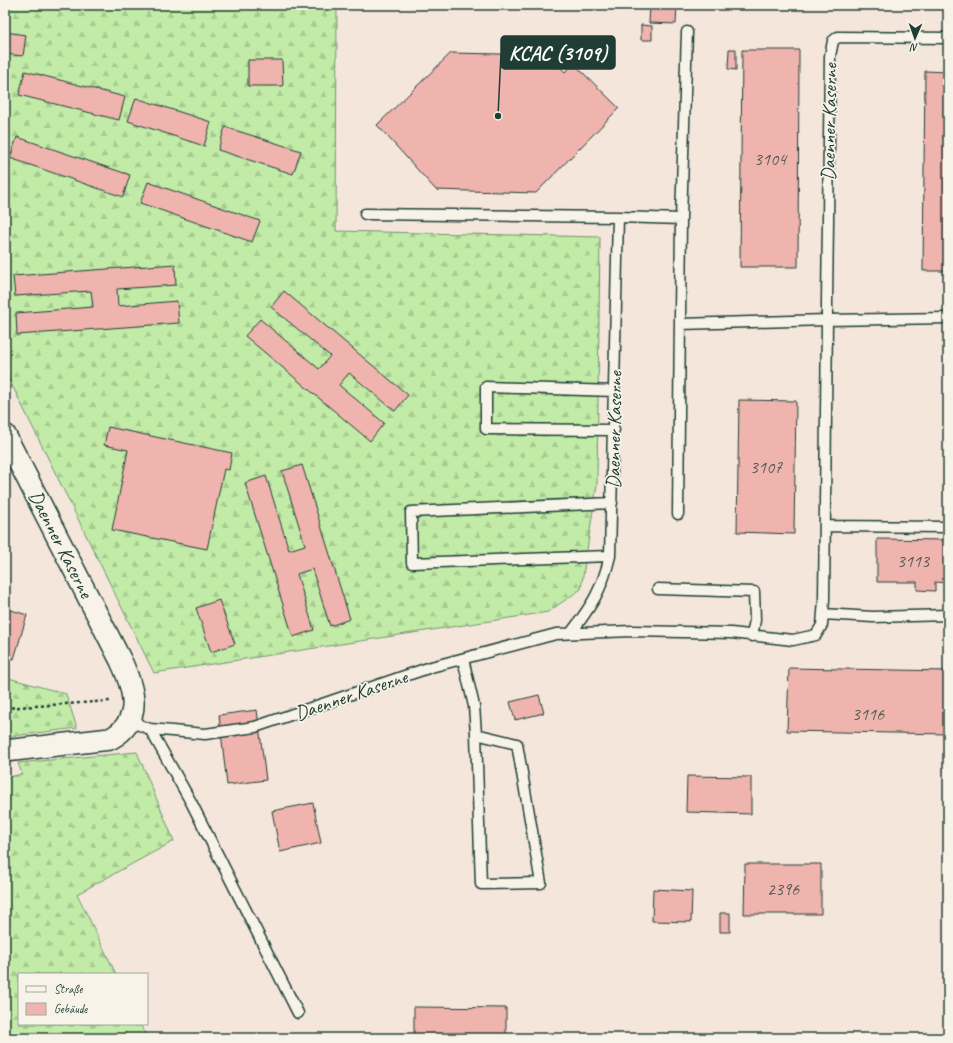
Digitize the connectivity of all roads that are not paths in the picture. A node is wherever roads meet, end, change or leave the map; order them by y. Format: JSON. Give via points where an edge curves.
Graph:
{"nodes":[{"id":1,"x":687,"y":32,"type":"dead end"},
{"id":2,"x":948,"y":38,"type":"edge"},
{"id":3,"x":365,"y":214,"type":"dead end"},
{"id":4,"x":618,"y":217,"type":"junction"},
{"id":5,"x":681,"y":219,"type":"junction"},
{"id":6,"x":948,"y":318,"type":"edge"},
{"id":7,"x":827,"y":320,"type":"junction"},
{"id":8,"x":680,"y":324,"type":"junction"},
{"id":9,"x":615,"y":391,"type":"junction"},
{"id":10,"x":614,"y":430,"type":"junction"},
{"id":11,"x":5,"y":435,"type":"edge"},
{"id":12,"x":612,"y":503,"type":"junction"},
{"id":13,"x":678,"y":514,"type":"dead end"},
{"id":14,"x":825,"y":526,"type":"junction"},
{"id":15,"x":948,"y":527,"type":"edge"},
{"id":16,"x":610,"y":556,"type":"junction"},
{"id":17,"x":658,"y":589,"type":"dead end"},
{"id":18,"x":823,"y":614,"type":"junction"},
{"id":19,"x":948,"y":615,"type":"edge"},
{"id":20,"x":571,"y":633,"type":"junction"},
{"id":21,"x":752,"y":636,"type":"junction"},
{"id":22,"x":463,"y":659,"type":"junction"},
{"id":23,"x":129,"y":721,"type":"junction"},
{"id":24,"x":150,"y":729,"type":"junction"},
{"id":25,"x":476,"y":734,"type":"junction"},
{"id":26,"x":5,"y":751,"type":"edge"},
{"id":27,"x":298,"y":1014,"type":"dead end"}],
"edges":[{"from":1,"to":5,"type":"lane"},
{"from":2,"to":7,"type":"lane","name":"Daenner Kaserne","via":[[838,37],[833,41],[830,64]]},
{"from":3,"to":4,"type":"lane"},
{"from":4,"to":5,"type":"lane"},
{"from":4,"to":9,"type":"lane","name":"Daenner Kaserne"},
{"from":5,"to":8,"type":"lane"},
{"from":6,"to":7,"type":"lane"},
{"from":7,"to":8,"type":"lane"},
{"from":7,"to":14,"type":"lane","name":"Daenner Kaserne"},
{"from":8,"to":13,"type":"lane"},
{"from":9,"to":10,"type":"lane","name":"Daenner Kaserne"},
{"from":9,"to":10,"type":"lane","via":[[486,386],[486,428]]},
{"from":10,"to":12,"type":"lane","name":"Daenner Kaserne"},
{"from":11,"to":23,"type":"street","name":"Daenner Kaserne","via":[[124,666],[134,701]]},
{"from":12,"to":16,"type":"lane","name":"Daenner Kaserne"},
{"from":12,"to":16,"type":"lane","via":[[411,512],[412,563]]},
{"from":14,"to":15,"type":"lane"},
{"from":14,"to":18,"type":"lane","name":"Daenner Kaserne"},
{"from":16,"to":20,"type":"lane","name":"Daenner Kaserne","via":[[604,582],[590,608]]},
{"from":17,"to":21,"type":"lane","via":[[754,592],[755,620]]},
{"from":18,"to":19,"type":"lane","via":[[873,617]]},
{"from":18,"to":21,"type":"lane","name":"Daenner Kaserne","via":[[822,625],[816,635],[793,640]]},
{"from":20,"to":21,"type":"lane","name":"Daenner Kaserne","via":[[640,631]]},
{"from":20,"to":22,"type":"lane","name":"Daenner Kaserne","via":[[556,634]]},
{"from":22,"to":24,"type":"lane","name":"Daenner Kaserne","via":[[256,727],[205,734]]},
{"from":22,"to":25,"type":"lane","via":[[474,706]]},
{"from":23,"to":24,"type":"lane","name":"Daenner Kaserne"},
{"from":23,"to":26,"type":"street","name":"Daenner Kaserne","via":[[123,730],[110,739]]},
{"from":24,"to":27,"type":"lane","via":[[191,802]]},
{"from":25,"to":25,"type":"lane","via":[[480,884],[541,883],[518,744]]}]}
